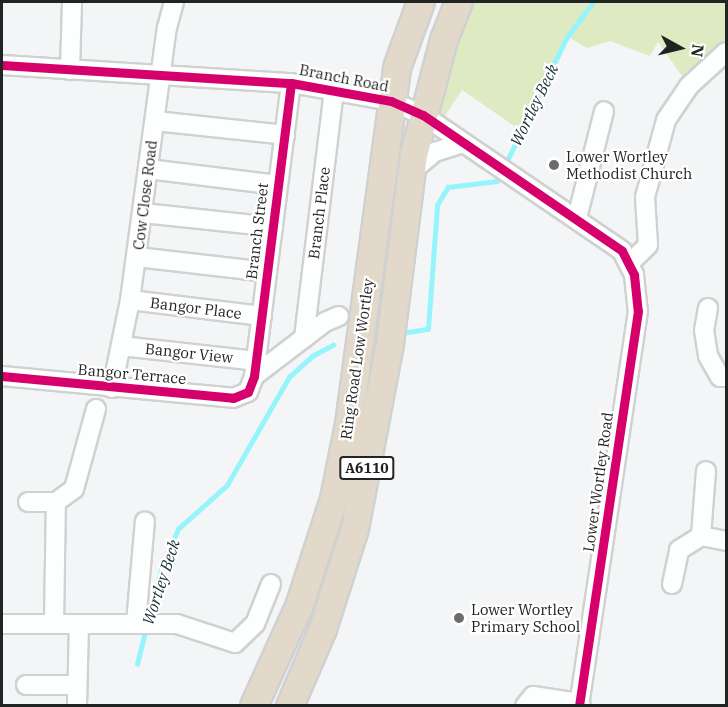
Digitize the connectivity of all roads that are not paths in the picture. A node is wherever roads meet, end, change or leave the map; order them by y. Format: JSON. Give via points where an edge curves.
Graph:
{"nodes":[{"id":1,"x":72,"y":2,"type":"edge"},
{"id":2,"x":174,"y":2,"type":"edge"},
{"id":3,"x":421,"y":2,"type":"edge"},
{"id":4,"x":459,"y":2,"type":"edge"},
{"id":5,"x":444,"y":40,"type":"junction"},
{"id":6,"x":726,"y":52,"type":"edge"},
{"id":7,"x":2,"y":65,"type":"edge"},
{"id":8,"x":70,"y":70,"type":"junction"},
{"id":9,"x":160,"y":77,"type":"junction"},
{"id":10,"x":291,"y":83,"type":"junction"},
{"id":11,"x":334,"y":89,"type":"junction"},
{"id":12,"x":391,"y":101,"type":"junction"},
{"id":13,"x":604,"y":111,"type":"dead end"},
{"id":14,"x":423,"y":115,"type":"junction"},
{"id":15,"x":155,"y":121,"type":"junction"},
{"id":16,"x":285,"y":135,"type":"junction"},
{"id":17,"x":462,"y":143,"type":"junction"},
{"id":18,"x":385,"y":150,"type":"junction"},
{"id":19,"x":148,"y":169,"type":"junction"},
{"id":20,"x":412,"y":171,"type":"junction"},
{"id":21,"x":278,"y":185,"type":"junction"},
{"id":22,"x":143,"y":213,"type":"junction"},
{"id":23,"x":577,"y":218,"type":"junction"},
{"id":24,"x":273,"y":227,"type":"junction"},
{"id":25,"x":137,"y":257,"type":"junction"},
{"id":26,"x":630,"y":263,"type":"junction"},
{"id":27,"x":267,"y":272,"type":"junction"},
{"id":28,"x":130,"y":300,"type":"junction"},
{"id":29,"x":708,"y":308,"type":"dead end"},
{"id":30,"x":262,"y":316,"type":"junction"},
{"id":31,"x":339,"y":316,"type":"dead end"},
{"id":32,"x":304,"y":338,"type":"junction"},
{"id":33,"x":122,"y":346,"type":"junction"},
{"id":34,"x":254,"y":374,"type":"junction"},
{"id":35,"x":2,"y":376,"type":"edge"},
{"id":36,"x":726,"y":377,"type":"edge"},
{"id":37,"x":112,"y":388,"type":"junction"},
{"id":38,"x":96,"y":409,"type":"dead end"},
{"id":39,"x":706,"y":471,"type":"dead end"},
{"id":40,"x":28,"y":502,"type":"dead end"},
{"id":41,"x":56,"y":502,"type":"junction"},
{"id":42,"x":145,"y":521,"type":"dead end"},
{"id":43,"x":701,"y":536,"type":"junction"},
{"id":44,"x":726,"y":541,"type":"edge"},
{"id":45,"x":271,"y":584,"type":"dead end"},
{"id":46,"x":672,"y":584,"type":"dead end"},
{"id":47,"x":54,"y":623,"type":"junction"},
{"id":48,"x":136,"y":623,"type":"junction"},
{"id":49,"x":2,"y":624,"type":"edge"},
{"id":50,"x":79,"y":624,"type":"junction"},
{"id":51,"x":76,"y":684,"type":"junction"},
{"id":52,"x":26,"y":685,"type":"dead end"},
{"id":53,"x":580,"y":704,"type":"edge"},
{"id":54,"x":77,"y":705,"type":"edge"},
{"id":55,"x":254,"y":705,"type":"edge"},
{"id":56,"x":290,"y":705,"type":"edge"},
{"id":57,"x":525,"y":705,"type":"edge"}],
"edges":[{"from":1,"to":8,"type":"street"},
{"from":2,"to":9,"type":"street","name":"Cow Close Road"},
{"from":3,"to":12,"type":"highway","name":"Ring Road Low Wortley","number":"A6110","via":[[405,41]]},
{"from":4,"to":5,"type":"highway","name":"Ring Road Low Wortley","number":"A6110"},
{"from":5,"to":12,"type":"highway","number":"A6110","via":[[423,74]]},
{"from":5,"to":14,"type":"highway","name":"Ring Road Low Wortley","number":"A6110"},
{"from":6,"to":26,"type":"street","via":[[689,86],[666,120],[645,197],[648,245]]},
{"from":7,"to":8,"type":"street","name":"Branch Road"},
{"from":8,"to":9,"type":"street","name":"Branch Road"},
{"from":9,"to":10,"type":"street","name":"Branch Road"},
{"from":9,"to":15,"type":"street","name":"Cow Close Road"},
{"from":10,"to":11,"type":"street","name":"Branch Road"},
{"from":10,"to":16,"type":"street","name":"Branch Street"},
{"from":11,"to":12,"type":"street","name":"Branch Road"},
{"from":11,"to":32,"type":"street","name":"Branch Place"},
{"from":12,"to":14,"type":"street","name":"Branch Road"},
{"from":12,"to":18,"type":"highway","name":"Ring Road Low Wortley","number":"A6110"},
{"from":13,"to":23,"type":"street"},
{"from":14,"to":17,"type":"street","name":"Branch Road"},
{"from":14,"to":18,"type":"highway","via":[[397,131]]},
{"from":14,"to":20,"type":"highway","name":"Ring Road Low Wortley","number":"A6110"},
{"from":15,"to":16,"type":"street"},
{"from":15,"to":19,"type":"street","name":"Cow Close Road"},
{"from":16,"to":21,"type":"street","name":"Branch Street"},
{"from":17,"to":20,"type":"street","via":[[429,155]]},
{"from":17,"to":23,"type":"street","name":"Branch Road"},
{"from":18,"to":55,"type":"highway","name":"Ring Road Low Wortley","number":"A6110","via":[[349,424],[334,500],[299,607]]},
{"from":19,"to":21,"type":"street"},
{"from":19,"to":22,"type":"street","name":"Cow Close Road"},
{"from":20,"to":56,"type":"highway","name":"Ring Road Low Wortley","number":"A6110","via":[[390,344],[355,529],[323,629]]},
{"from":21,"to":24,"type":"street","name":"Branch Street"},
{"from":22,"to":24,"type":"street"},
{"from":22,"to":25,"type":"street","name":"Cow Close Road"},
{"from":23,"to":26,"type":"street","name":"Branch Road","via":[[613,242]]},
{"from":24,"to":27,"type":"street","name":"Branch Street"},
{"from":25,"to":27,"type":"street"},
{"from":25,"to":28,"type":"street","name":"Cow Close Road"},
{"from":26,"to":53,"type":"street","name":"Lower Wortley Road","via":[[638,310]]},
{"from":27,"to":30,"type":"street","name":"Branch Street"},
{"from":28,"to":30,"type":"street","name":"Bangor Place"},
{"from":28,"to":33,"type":"street","name":"Cow Close Road"},
{"from":29,"to":36,"type":"street","via":[[704,330],[708,356],[720,377]]},
{"from":30,"to":34,"type":"street","name":"Branch Street"},
{"from":31,"to":32,"type":"street"},
{"from":32,"to":34,"type":"street"},
{"from":33,"to":34,"type":"street","name":"Bangor View"},
{"from":33,"to":37,"type":"street","name":"Cow Close Road"},
{"from":34,"to":37,"type":"street","name":"Bangor Terrace","via":[[243,396],[233,398]]},
{"from":35,"to":37,"type":"street","name":"Bangor Terrace"},
{"from":38,"to":41,"type":"street","via":[[74,489]]},
{"from":39,"to":43,"type":"street"},
{"from":40,"to":41,"type":"street"},
{"from":41,"to":47,"type":"street"},
{"from":42,"to":48,"type":"street"},
{"from":43,"to":44,"type":"street"},
{"from":43,"to":46,"type":"street","via":[[679,550]]},
{"from":45,"to":48,"type":"street","via":[[255,624],[235,642],[177,624]]},
{"from":47,"to":49,"type":"street"},
{"from":47,"to":50,"type":"street"},
{"from":48,"to":50,"type":"street"},
{"from":50,"to":51,"type":"street"},
{"from":51,"to":52,"type":"street"},
{"from":51,"to":54,"type":"street"},
{"from":53,"to":57,"type":"street","via":[[533,696]]}]}
